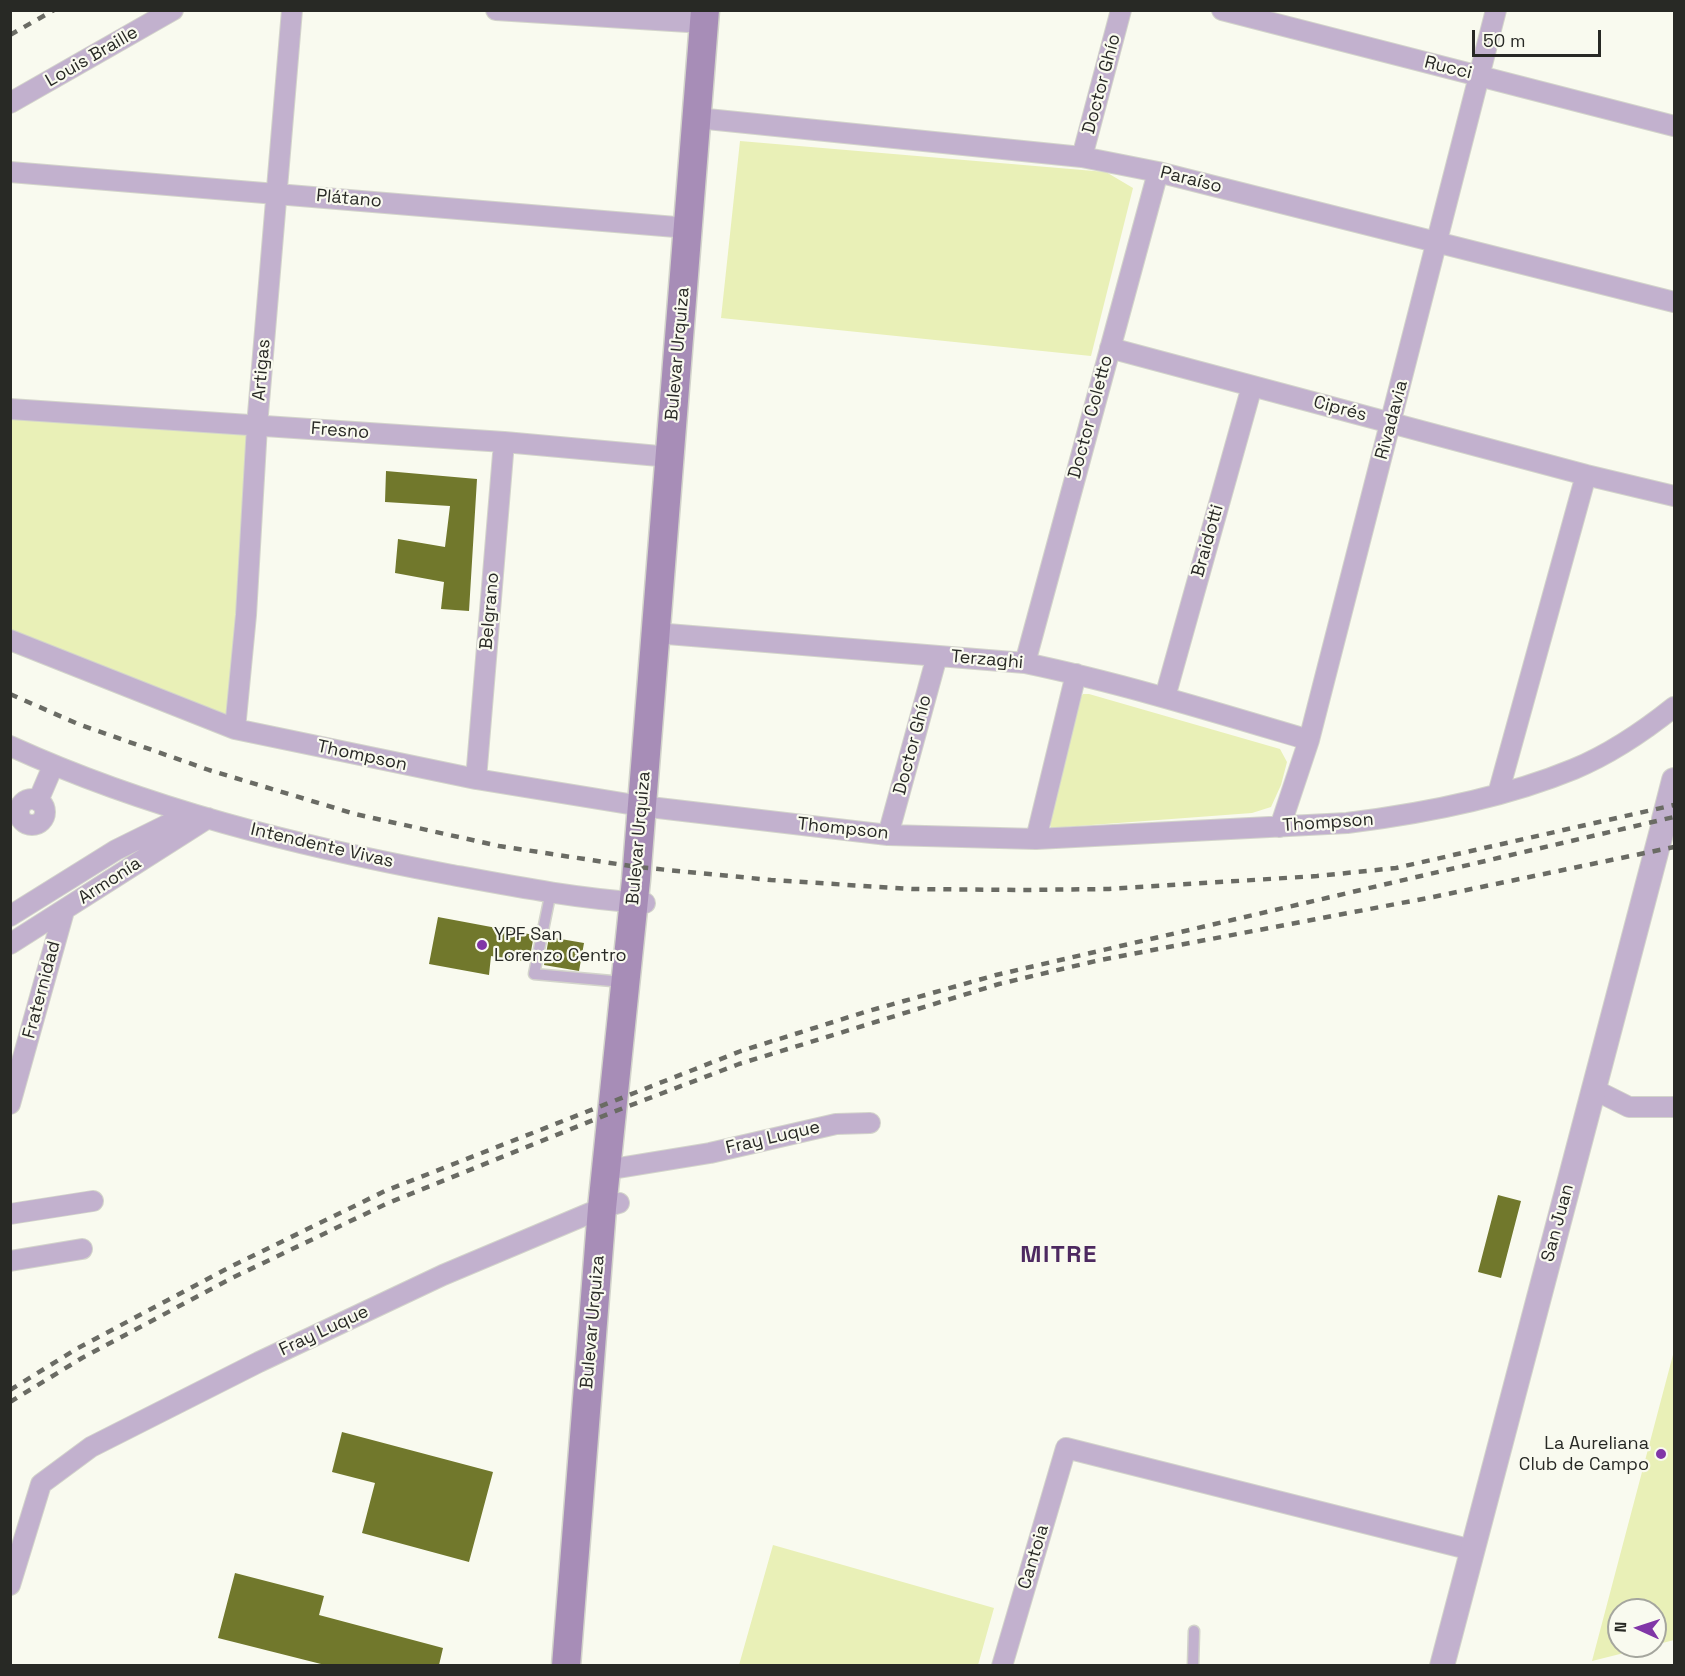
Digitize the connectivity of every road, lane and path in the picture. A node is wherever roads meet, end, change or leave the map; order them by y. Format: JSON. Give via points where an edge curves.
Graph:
{"nodes":[{"id":1,"x":173,"y":10,"type":"edge"},
{"id":2,"x":292,"y":10,"type":"edge"},
{"id":3,"x":496,"y":10,"type":"edge"},
{"id":4,"x":1121,"y":10,"type":"edge"},
{"id":5,"x":1222,"y":10,"type":"edge"},
{"id":6,"x":1496,"y":10,"type":"edge"},
{"id":7,"x":709,"y":15,"type":"edge"},
{"id":8,"x":1479,"y":76,"type":"junction"},
{"id":9,"x":10,"y":103,"type":"edge"},
{"id":10,"x":702,"y":119,"type":"junction"},
{"id":11,"x":1674,"y":126,"type":"edge"},
{"id":12,"x":1082,"y":157,"type":"junction"},
{"id":13,"x":10,"y":172,"type":"edge"},
{"id":14,"x":1158,"y":172,"type":"junction"},
{"id":15,"x":276,"y":193,"type":"junction"},
{"id":16,"x":688,"y":228,"type":"junction"},
{"id":17,"x":1438,"y":242,"type":"junction"},
{"id":18,"x":1674,"y":302,"type":"edge"},
{"id":19,"x":1110,"y":348,"type":"junction"},
{"id":20,"x":1252,"y":386,"type":"junction"},
{"id":21,"x":10,"y":409,"type":"edge"},
{"id":22,"x":1391,"y":423,"type":"junction"},
{"id":23,"x":257,"y":426,"type":"junction"},
{"id":24,"x":504,"y":442,"type":"junction"},
{"id":25,"x":670,"y":458,"type":"junction"},
{"id":26,"x":1586,"y":475,"type":"junction"},
{"id":27,"x":1674,"y":496,"type":"edge"},
{"id":28,"x":661,"y":634,"type":"junction"},
{"id":29,"x":10,"y":640,"type":"edge"},
{"id":30,"x":937,"y":656,"type":"junction"},
{"id":31,"x":1025,"y":663,"type":"junction"},
{"id":32,"x":1076,"y":674,"type":"junction"},
{"id":33,"x":1165,"y":697,"type":"junction"},
{"id":34,"x":1674,"y":707,"type":"edge"},
{"id":35,"x":235,"y":729,"type":"junction"},
{"id":36,"x":1309,"y":740,"type":"junction"},
{"id":37,"x":10,"y":746,"type":"edge"},
{"id":38,"x":53,"y":766,"type":"junction"},
{"id":39,"x":476,"y":779,"type":"junction"},
{"id":40,"x":1674,"y":780,"type":"edge"},
{"id":41,"x":1498,"y":794,"type":"junction"},
{"id":42,"x":38,"y":801,"type":"dead end"},
{"id":43,"x":647,"y":806,"type":"junction"},
{"id":44,"x":199,"y":816,"type":"junction"},
{"id":45,"x":1280,"y":827,"type":"junction"},
{"id":46,"x":888,"y":835,"type":"junction"},
{"id":47,"x":1036,"y":839,"type":"junction"},
{"id":48,"x":551,"y":891,"type":"junction"},
{"id":49,"x":639,"y":903,"type":"junction"},
{"id":50,"x":64,"y":911,"type":"junction"},
{"id":51,"x":10,"y":916,"type":"edge"},
{"id":52,"x":14,"y":937,"type":"edge"},
{"id":53,"x":626,"y":982,"type":"junction"},
{"id":54,"x":1593,"y":1089,"type":"junction"},
{"id":55,"x":10,"y":1104,"type":"edge"},
{"id":56,"x":1674,"y":1107,"type":"edge"},
{"id":57,"x":870,"y":1123,"type":"dead end"},
{"id":58,"x":614,"y":1168,"type":"junction"},
{"id":59,"x":93,"y":1201,"type":"dead end"},
{"id":60,"x":611,"y":1206,"type":"junction"},
{"id":61,"x":10,"y":1214,"type":"edge"},
{"id":62,"x":82,"y":1249,"type":"dead end"},
{"id":63,"x":10,"y":1261,"type":"edge"},
{"id":64,"x":1472,"y":1550,"type":"junction"},
{"id":65,"x":10,"y":1585,"type":"edge"},
{"id":66,"x":1194,"y":1631,"type":"dead end"},
{"id":67,"x":566,"y":1665,"type":"edge"},
{"id":68,"x":581,"y":1665,"type":"edge"},
{"id":69,"x":1002,"y":1665,"type":"edge"},
{"id":70,"x":1193,"y":1665,"type":"edge"},
{"id":71,"x":1442,"y":1665,"type":"edge"}],
"edges":[{"from":1,"to":9,"type":"street","name":"Louis Braille"},
{"from":2,"to":15,"type":"street","name":"Artigas"},
{"from":3,"to":7,"type":"street"},
{"from":4,"to":12,"type":"street","name":"Doctor Ghío"},
{"from":5,"to":8,"type":"street","name":"Rucci"},
{"from":6,"to":8,"type":"street","name":"Rivadavia"},
{"from":7,"to":10,"type":"main road","name":"Bulevar Urquiza"},
{"from":8,"to":11,"type":"street","name":"Rucci"},
{"from":8,"to":17,"type":"street","name":"Rivadavia"},
{"from":10,"to":12,"type":"street","name":"Paraíso"},
{"from":10,"to":16,"type":"main road","name":"Bulevar Urquiza"},
{"from":10,"to":28,"type":"main road","name":"Bulevar Urquiza"},
{"from":12,"to":14,"type":"street","name":"Paraíso"},
{"from":13,"to":15,"type":"street","name":"Plátano"},
{"from":14,"to":17,"type":"street","name":"Paraíso"},
{"from":14,"to":19,"type":"street","name":"Doctor Coletto"},
{"from":15,"to":16,"type":"street","name":"Plátano"},
{"from":15,"to":23,"type":"street","name":"Artigas"},
{"from":16,"to":25,"type":"main road","name":"Bulevar Urquiza"},
{"from":17,"to":18,"type":"street","name":"Paraíso"},
{"from":17,"to":22,"type":"street","name":"Rivadavia"},
{"from":19,"to":20,"type":"street","name":"Ciprés"},
{"from":19,"to":31,"type":"street","name":"Doctor Coletto"},
{"from":20,"to":22,"type":"street","name":"Ciprés"},
{"from":20,"to":33,"type":"street","name":"Braidotti"},
{"from":21,"to":23,"type":"street","name":"Fresno"},
{"from":22,"to":26,"type":"street","name":"Ciprés"},
{"from":22,"to":36,"type":"street","name":"Rivadavia"},
{"from":23,"to":24,"type":"street","name":"Fresno"},
{"from":23,"to":35,"type":"street","name":"Artigas"},
{"from":24,"to":25,"type":"street","name":"Fresno"},
{"from":24,"to":39,"type":"street","name":"Belgrano"},
{"from":25,"to":28,"type":"main road","name":"Bulevar Urquiza"},
{"from":26,"to":27,"type":"street","name":"Ciprés"},
{"from":26,"to":41,"type":"street"},
{"from":28,"to":30,"type":"street","name":"Terzaghi"},
{"from":28,"to":43,"type":"main road","name":"Bulevar Urquiza"},
{"from":29,"to":35,"type":"street","name":"Thompson"},
{"from":30,"to":31,"type":"street","name":"Terzaghi"},
{"from":30,"to":46,"type":"street","name":"Doctor Ghío"},
{"from":31,"to":32,"type":"street","name":"Terzaghi"},
{"from":32,"to":33,"type":"street","name":"Terzaghi"},
{"from":32,"to":47,"type":"street"},
{"from":33,"to":36,"type":"street","name":"Terzaghi"},
{"from":34,"to":41,"type":"street","name":"Thompson","via":[[1642,732],[1574,769]]},
{"from":35,"to":39,"type":"street","name":"Thompson"},
{"from":36,"to":45,"type":"street","name":"Rivadavia"},
{"from":37,"to":38,"type":"street","name":"Intendente Vivas"},
{"from":38,"to":42,"type":"street"},
{"from":38,"to":44,"type":"street","name":"Intendente Vivas"},
{"from":39,"to":43,"type":"street","name":"Thompson"},
{"from":40,"to":54,"type":"street","name":"San Juan"},
{"from":41,"to":45,"type":"street","name":"Thompson","via":[[1392,817]]},
{"from":43,"to":46,"type":"street","name":"Thompson"},
{"from":43,"to":49,"type":"main road","name":"Bulevar Urquiza"},
{"from":44,"to":48,"type":"street","name":"Intendente Vivas","via":[[359,857]]},
{"from":44,"to":50,"type":"street","name":"Armonía"},
{"from":44,"to":51,"type":"street","name":"Armonía","via":[[116,850]]},
{"from":45,"to":47,"type":"street","name":"Thompson"},
{"from":46,"to":47,"type":"street","name":"Thompson"},
{"from":48,"to":49,"type":"street","name":"Intendente Vivas"},
{"from":48,"to":53,"type":"lane","via":[[534,974]]},
{"from":49,"to":53,"type":"main road","name":"Bulevar Urquiza"},
{"from":49,"to":58,"type":"main road","name":"Bulevar Urquiza","via":[[627,1126]]},
{"from":50,"to":52,"type":"street","name":"Armonía"},
{"from":50,"to":55,"type":"street","name":"Fraternidad"},
{"from":53,"to":58,"type":"main road","name":"Bulevar Urquiza"},
{"from":54,"to":56,"type":"street","via":[[1629,1107]]},
{"from":54,"to":64,"type":"street","name":"San Juan"},
{"from":57,"to":58,"type":"street","name":"Fray Luque","via":[[836,1124],[710,1153]]},
{"from":58,"to":60,"type":"main road","name":"Bulevar Urquiza"},
{"from":59,"to":61,"type":"street"},
{"from":60,"to":65,"type":"street","name":"Fray Luque","via":[[443,1275],[91,1447],[41,1484]]},
{"from":60,"to":67,"type":"main road","name":"Bulevar Urquiza"},
{"from":60,"to":68,"type":"main road","name":"Bulevar Urquiza"},
{"from":62,"to":63,"type":"street"},
{"from":64,"to":69,"type":"street","name":"Cantoia","via":[[1066,1448]]},
{"from":64,"to":71,"type":"street","name":"San Juan"},
{"from":66,"to":70,"type":"lane"}]}
